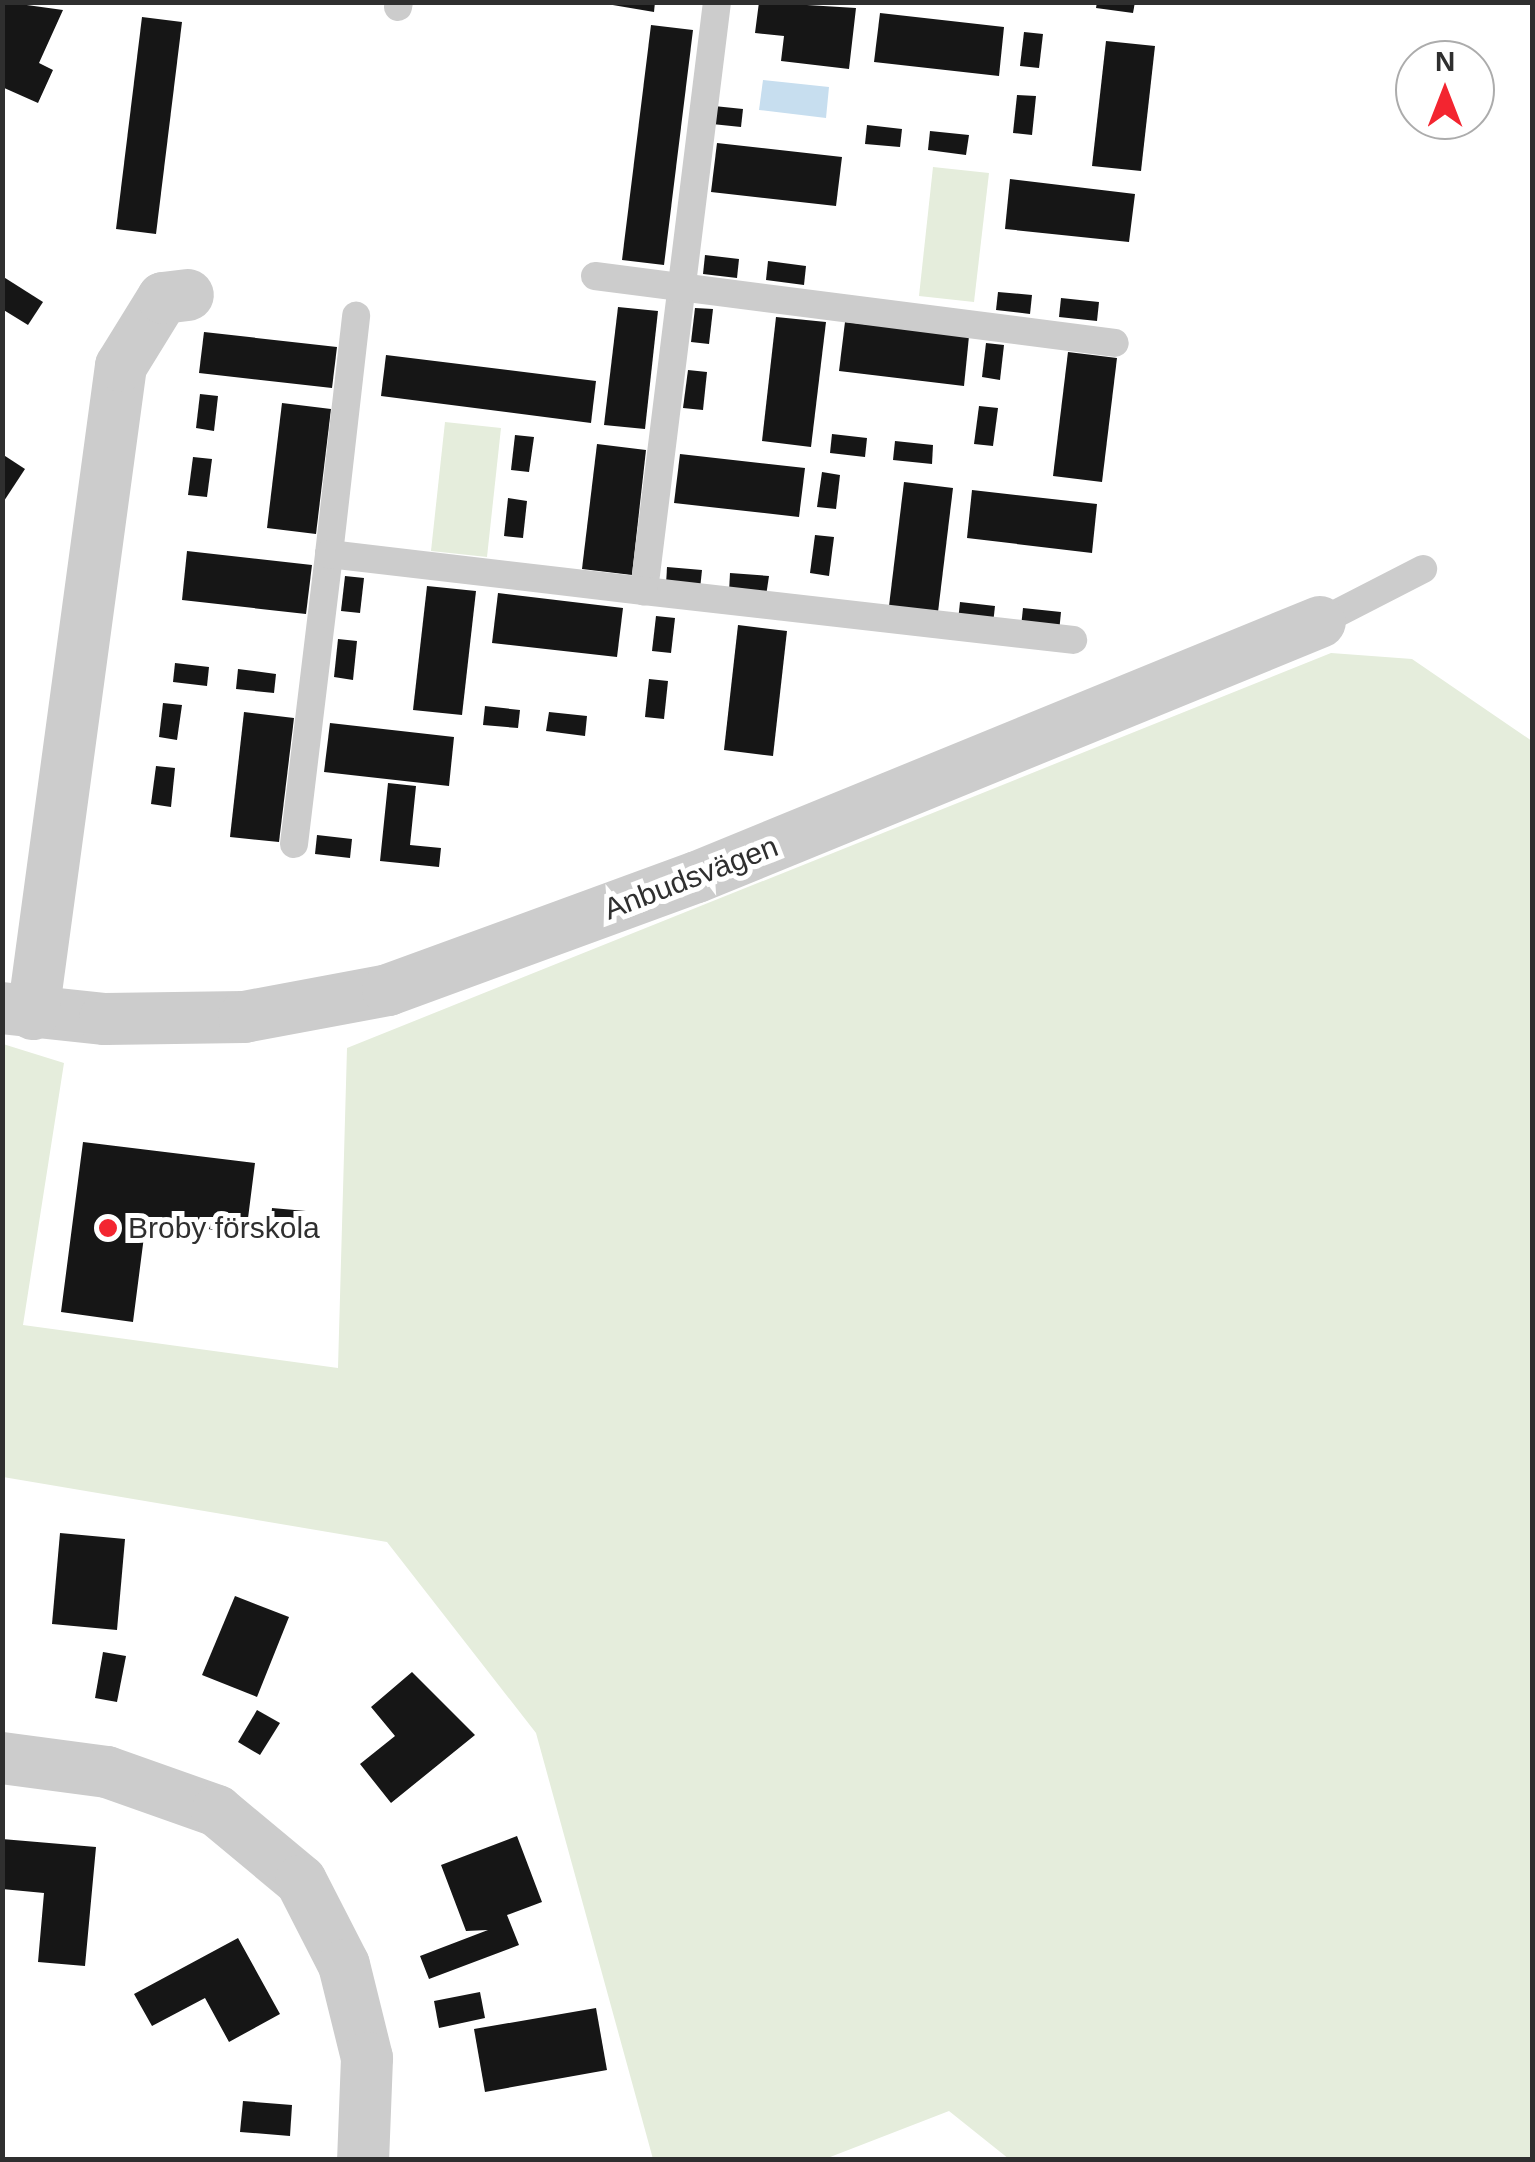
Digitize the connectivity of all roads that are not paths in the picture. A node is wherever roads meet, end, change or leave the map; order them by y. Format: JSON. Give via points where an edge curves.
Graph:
{"nodes":[{"id":1,"x":718,"y":2,"type":"edge"},
{"id":2,"x":595,"y":276,"type":"dead end"},
{"id":3,"x":682,"y":288,"type":"junction"},
{"id":4,"x":188,"y":295,"type":"dead end"},
{"id":5,"x":356,"y":316,"type":"dead end"},
{"id":6,"x":1115,"y":343,"type":"dead end"},
{"id":7,"x":329,"y":554,"type":"junction"},
{"id":8,"x":1423,"y":569,"type":"dead end"},
{"id":9,"x":644,"y":591,"type":"junction"},
{"id":10,"x":1320,"y":622,"type":"joint"},
{"id":11,"x":1073,"y":640,"type":"dead end"},
{"id":12,"x":294,"y":844,"type":"dead end"},
{"id":13,"x":18,"y":1011,"type":"edge"},
{"id":14,"x":2,"y":1758,"type":"edge"},
{"id":15,"x":363,"y":2160,"type":"edge"}],
"edges":[{"from":1,"to":3,"type":"lane"},
{"from":2,"to":3,"type":"lane"},
{"from":3,"to":6,"type":"lane"},
{"from":3,"to":9,"type":"lane"},
{"from":4,"to":13,"type":"street","name":"Anbudsvägen","via":[[163,298],[121,366]]},
{"from":5,"to":7,"type":"lane"},
{"from":7,"to":9,"type":"lane"},
{"from":7,"to":12,"type":"lane"},
{"from":8,"to":10,"type":"lane"},
{"from":9,"to":11,"type":"lane"},
{"from":10,"to":13,"type":"street","name":"Anbudsvägen","via":[[697,877],[388,990],[244,1017]]},
{"from":14,"to":15,"type":"street","via":[[107,1772],[217,1812],[301,1881],[344,1965],[368,2058]]}]}
